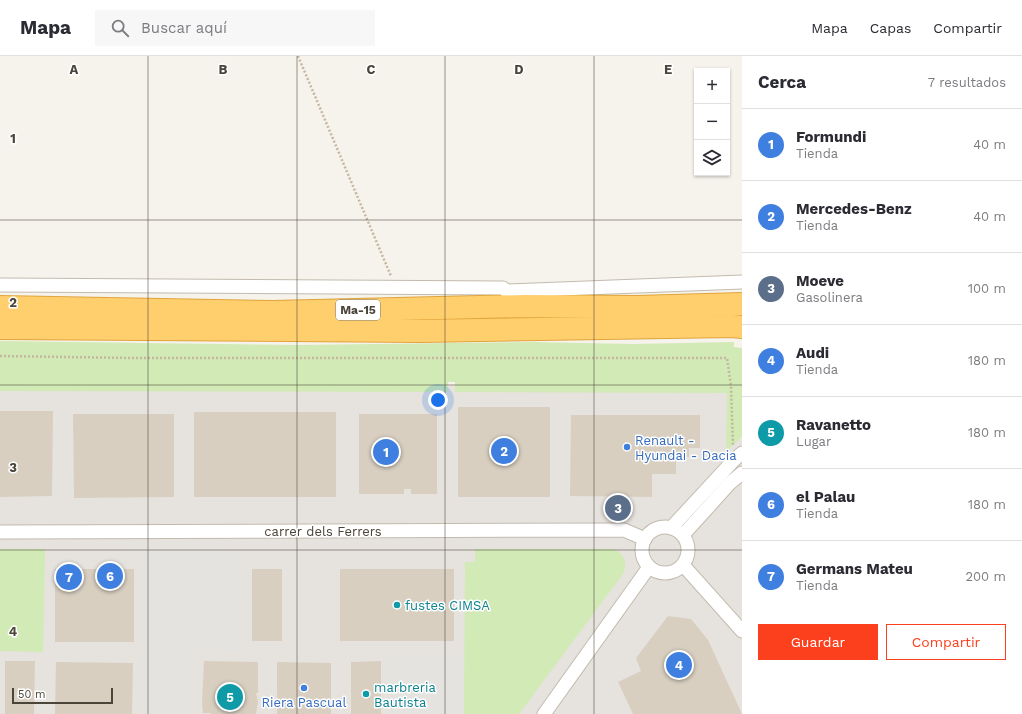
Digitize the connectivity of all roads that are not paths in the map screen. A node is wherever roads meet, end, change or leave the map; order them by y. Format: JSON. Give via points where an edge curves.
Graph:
{"nodes":[{"id":1,"x":742,"y":282,"type":"edge"},
{"id":2,"x":0,"y":285,"type":"edge"},
{"id":3,"x":507,"y":291,"type":"junction"},
{"id":4,"x":742,"y":298,"type":"edge"},
{"id":5,"x":742,"y":304,"type":"edge"},
{"id":6,"x":715,"y":305,"type":"junction"},
{"id":7,"x":526,"y":306,"type":"junction"},
{"id":8,"x":0,"y":307,"type":"edge"},
{"id":9,"x":705,"y":327,"type":"junction"},
{"id":10,"x":742,"y":327,"type":"edge"},
{"id":11,"x":0,"y":328,"type":"edge"},
{"id":12,"x":742,"y":339,"type":"edge"},
{"id":13,"x":737,"y":458,"type":"edge"},
{"id":14,"x":742,"y":473,"type":"edge"},
{"id":15,"x":671,"y":528,"type":"junction"},
{"id":16,"x":0,"y":532,"type":"edge"},
{"id":17,"x":683,"y":535,"type":"junction"},
{"id":18,"x":645,"y":539,"type":"junction"},
{"id":19,"x":683,"y":565,"type":"junction"},
{"id":20,"x":649,"y":567,"type":"junction"},
{"id":21,"x":742,"y":630,"type":"edge"},
{"id":22,"x":544,"y":714,"type":"edge"}],
"edges":[{"from":1,"to":3,"type":"street"},
{"from":2,"to":3,"type":"street","via":[[503,288]]},
{"from":3,"to":7,"type":"street"},
{"from":4,"to":6,"type":"highway","number":"Ma-15"},
{"from":5,"to":6,"type":"highway","number":"Ma-15"},
{"from":6,"to":7,"type":"highway","number":"Ma-15"},
{"from":7,"to":8,"type":"highway","number":"Ma-15","via":[[273,312]]},
{"from":9,"to":10,"type":"highway","number":"Ma-15"},
{"from":9,"to":11,"type":"highway","number":"Ma-15","via":[[421,331]]},
{"from":9,"to":12,"type":"highway","number":"Ma-15"},
{"from":13,"to":15,"type":"street"},
{"from":14,"to":17,"type":"street"},
{"from":15,"to":17,"type":"street"},
{"from":15,"to":18,"type":"street","via":[[656,529]]},
{"from":16,"to":18,"type":"street","name":"carrer dels Ferrers","via":[[624,530]]},
{"from":17,"to":19,"type":"street","via":[[688,550]]},
{"from":18,"to":20,"type":"street","via":[[642,554]]},
{"from":19,"to":20,"type":"street","via":[[678,570],[663,574]]},
{"from":19,"to":21,"type":"street"},
{"from":20,"to":22,"type":"street"}]}
